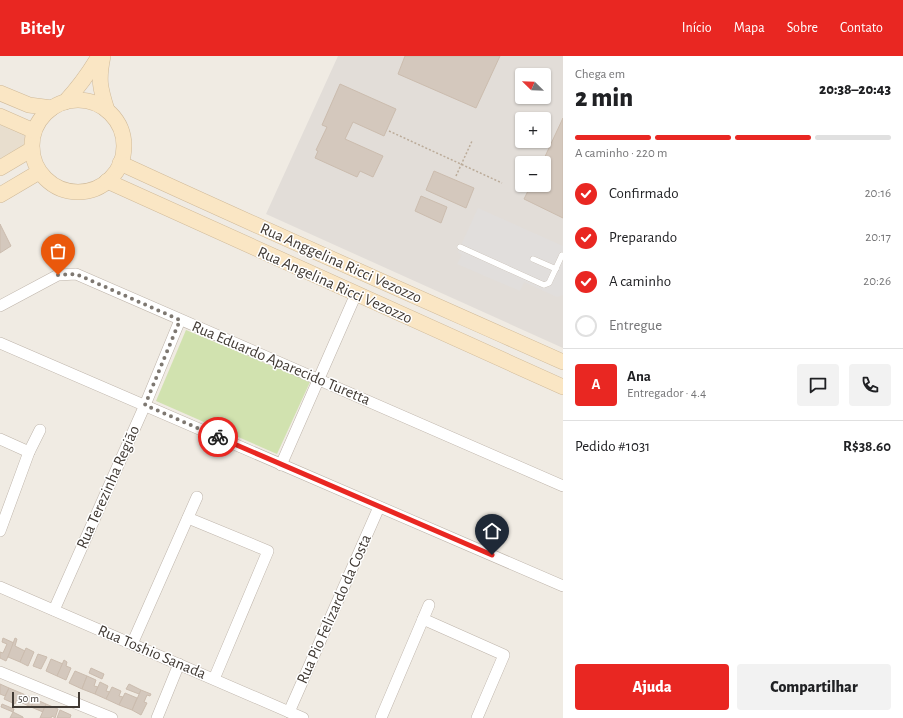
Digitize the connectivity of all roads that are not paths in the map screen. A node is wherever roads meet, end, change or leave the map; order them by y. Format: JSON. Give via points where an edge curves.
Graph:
{"nodes":[{"id":1,"x":99,"y":56,"type":"edge"},
{"id":2,"x":104,"y":56,"type":"edge"},
{"id":3,"x":0,"y":93,"type":"edge"},
{"id":4,"x":58,"y":105,"type":"junction"},
{"id":5,"x":106,"y":110,"type":"junction"},
{"id":6,"x":0,"y":116,"type":"edge"},
{"id":7,"x":34,"y":131,"type":"junction"},
{"id":8,"x":32,"y":149,"type":"junction"},
{"id":9,"x":120,"y":163,"type":"junction"},
{"id":10,"x":0,"y":168,"type":"edge"},
{"id":11,"x":39,"y":172,"type":"junction"},
{"id":12,"x":108,"y":181,"type":"junction"},
{"id":13,"x":0,"y":195,"type":"edge"},
{"id":14,"x":460,"y":247,"type":"dead end"},
{"id":15,"x":562,"y":255,"type":"edge"},
{"id":16,"x":533,"y":259,"type":"dead end"},
{"id":17,"x":556,"y":269,"type":"junction"},
{"id":18,"x":386,"y":283,"type":"junction"},
{"id":19,"x":356,"y":294,"type":"junction"},
{"id":20,"x":377,"y":304,"type":"junction"},
{"id":21,"x":0,"y":306,"type":"edge"},
{"id":22,"x":180,"y":320,"type":"junction"},
{"id":23,"x":0,"y":343,"type":"edge"},
{"id":24,"x":563,"y":362,"type":"edge"},
{"id":25,"x":318,"y":380,"type":"junction"},
{"id":26,"x":563,"y":387,"type":"edge"},
{"id":27,"x":145,"y":405,"type":"junction"},
{"id":28,"x":40,"y":430,"type":"dead end"},
{"id":29,"x":0,"y":439,"type":"edge"},
{"id":30,"x":29,"y":452,"type":"junction"},
{"id":31,"x":281,"y":464,"type":"junction"},
{"id":32,"x":563,"y":486,"type":"edge"},
{"id":33,"x":197,"y":497,"type":"dead end"},
{"id":34,"x":379,"y":507,"type":"junction"},
{"id":35,"x":188,"y":518,"type":"junction"},
{"id":36,"x":0,"y":531,"type":"edge"},
{"id":37,"x":563,"y":586,"type":"edge"},
{"id":38,"x":0,"y":587,"type":"edge"},
{"id":39,"x":429,"y":605,"type":"dead end"},
{"id":40,"x":54,"y":610,"type":"junction"},
{"id":41,"x":423,"y":620,"type":"junction"},
{"id":42,"x":132,"y":644,"type":"junction"},
{"id":43,"x":179,"y":664,"type":"junction"},
{"id":44,"x":0,"y":672,"type":"edge"},
{"id":45,"x":214,"y":679,"type":"junction"},
{"id":46,"x":289,"y":712,"type":"junction"},
{"id":47,"x":112,"y":718,"type":"edge"},
{"id":48,"x":157,"y":718,"type":"edge"},
{"id":49,"x":303,"y":718,"type":"edge"},
{"id":50,"x":382,"y":718,"type":"edge"},
{"id":51,"x":477,"y":718,"type":"edge"}],
"edges":[{"from":1,"to":4,"type":"main road","via":[[77,89]]},
{"from":2,"to":5,"type":"main road","via":[[99,74]]},
{"from":3,"to":4,"type":"main road","via":[[29,105]]},
{"from":4,"to":5,"type":"main road","via":[[80,100],[94,103]]},
{"from":4,"to":7,"type":"main road","via":[[41,118]]},
{"from":5,"to":9,"type":"main road","via":[[116,121],[122,135]]},
{"from":6,"to":7,"type":"main road"},
{"from":7,"to":8,"type":"main road"},
{"from":8,"to":10,"type":"main road"},
{"from":8,"to":11,"type":"main road"},
{"from":9,"to":12,"type":"main road"},
{"from":9,"to":18,"type":"main road","name":"Rua Anggelina Ricci Vezozzo"},
{"from":11,"to":12,"type":"main road","via":[[48,182],[72,192],[84,192]]},
{"from":11,"to":13,"type":"main road"},
{"from":12,"to":19,"type":"main road","name":"Rua Angelina Ricci Vezozzo"},
{"from":14,"to":17,"type":"lane","via":[[544,285],[550,283]]},
{"from":15,"to":17,"type":"lane"},
{"from":16,"to":17,"type":"lane"},
{"from":18,"to":20,"type":"main road"},
{"from":18,"to":24,"type":"main road","name":"Rua Anggelina Ricci Vezozzo"},
{"from":19,"to":20,"type":"main road","name":"Rua Angelina Ricci Vezozzo"},
{"from":19,"to":25,"type":"street"},
{"from":20,"to":26,"type":"main road","name":"Rua Angelina Ricci Vezozzo"},
{"from":21,"to":22,"type":"street","name":"Rua Eduardo Aparecido Turetta","via":[[58,275],[76,274]]},
{"from":22,"to":25,"type":"street","name":"Rua Eduardo Aparecido Turetta"},
{"from":22,"to":27,"type":"street","name":"Rua Terezinha Região"},
{"from":23,"to":27,"type":"street"},
{"from":25,"to":31,"type":"street"},
{"from":25,"to":32,"type":"street","name":"Rua Eduardo Aparecido Turetta"},
{"from":27,"to":31,"type":"street"},
{"from":27,"to":40,"type":"street","name":"Rua Terezinha Região"},
{"from":28,"to":30,"type":"street"},
{"from":29,"to":30,"type":"street"},
{"from":30,"to":36,"type":"street"},
{"from":31,"to":34,"type":"street"},
{"from":33,"to":35,"type":"street"},
{"from":34,"to":37,"type":"street"},
{"from":34,"to":46,"type":"street","name":"Rua Pio Felizardo da Costa"},
{"from":35,"to":42,"type":"street"},
{"from":35,"to":45,"type":"street","via":[[268,551]]},
{"from":38,"to":40,"type":"street","name":"Rua Toshio Sanada"},
{"from":39,"to":41,"type":"street"},
{"from":40,"to":42,"type":"street","name":"Rua Toshio Sanada"},
{"from":41,"to":50,"type":"street"},
{"from":41,"to":51,"type":"street","via":[[504,655]]},
{"from":42,"to":43,"type":"street","name":"Rua Toshio Sanada"},
{"from":43,"to":45,"type":"street","name":"Rua Toshio Sanada"},
{"from":43,"to":48,"type":"street"},
{"from":44,"to":47,"type":"street"},
{"from":45,"to":46,"type":"street","name":"Rua Toshio Sanada"},
{"from":46,"to":49,"type":"street","name":"Rua Toshio Sanada"}]}
